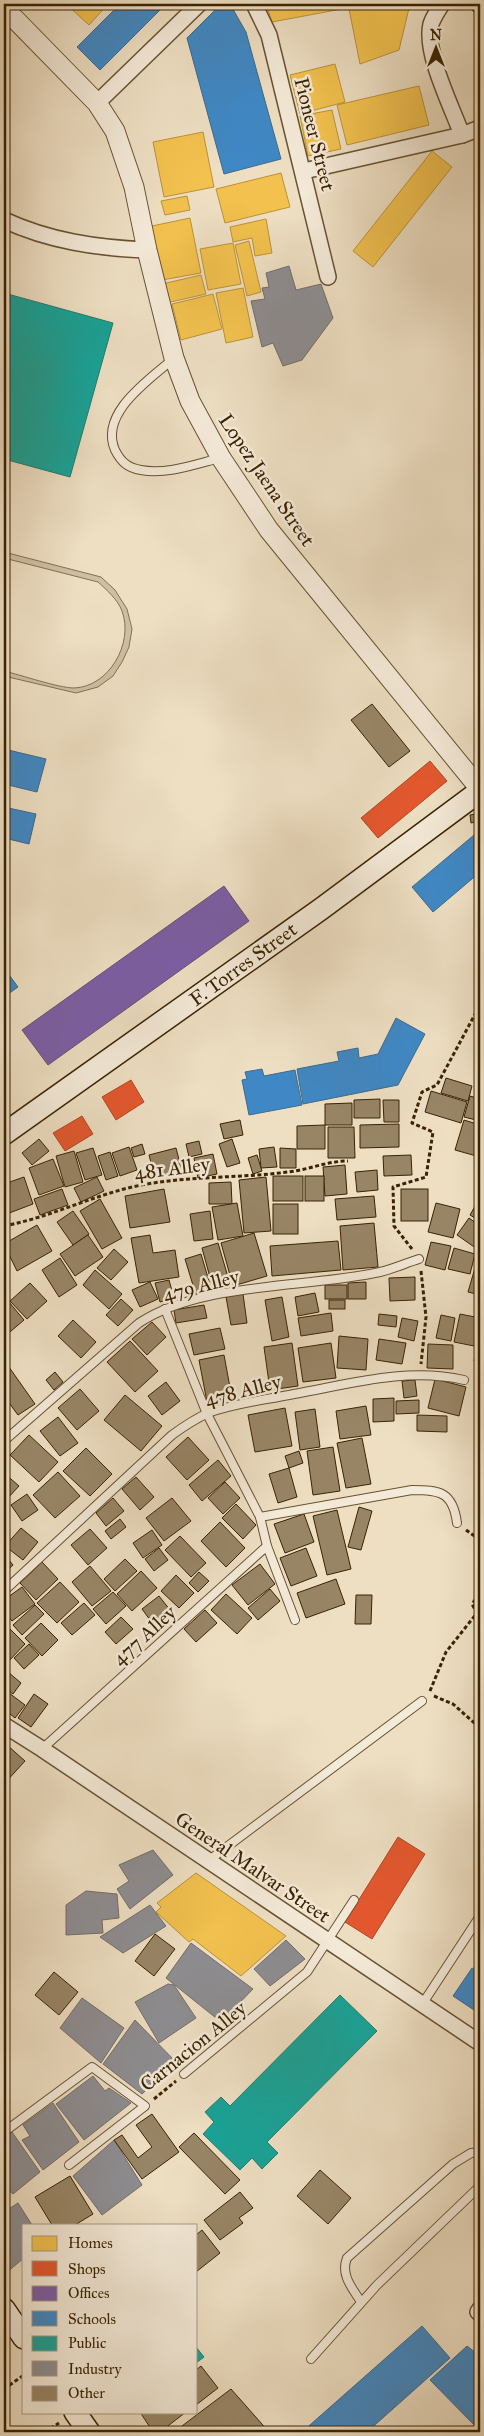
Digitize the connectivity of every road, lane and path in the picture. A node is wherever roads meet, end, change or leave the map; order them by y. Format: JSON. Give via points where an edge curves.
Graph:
{"nodes":[{"id":1,"x":199,"y":4,"type":"edge"},
{"id":2,"x":254,"y":4,"type":"edge"},
{"id":3,"x":442,"y":4,"type":"edge"},
{"id":4,"x":4,"y":8,"type":"edge"},
{"id":5,"x":97,"y":103,"type":"junction"},
{"id":6,"x":480,"y":128,"type":"edge"},
{"id":7,"x":462,"y":135,"type":"junction"},
{"id":8,"x":304,"y":171,"type":"junction"},
{"id":9,"x":4,"y":220,"type":"edge"},
{"id":10,"x":147,"y":250,"type":"junction"},
{"id":11,"x":328,"y":277,"type":"dead end"},
{"id":12,"x":174,"y":358,"type":"junction"},
{"id":13,"x":221,"y":458,"type":"junction"},
{"id":14,"x":480,"y":790,"type":"edge"},
{"id":15,"x":480,"y":1005,"type":"edge"},
{"id":16,"x":4,"y":1134,"type":"edge"},
{"id":17,"x":348,"y":1161,"type":"dead end"},
{"id":18,"x":4,"y":1226,"type":"edge"},
{"id":19,"x":420,"y":1259,"type":"junction"},
{"id":20,"x":165,"y":1309,"type":"junction"},
{"id":21,"x":420,"y":1374,"type":"junction"},
{"id":22,"x":464,"y":1380,"type":"dead end"},
{"id":23,"x":208,"y":1414,"type":"junction"},
{"id":24,"x":4,"y":1441,"type":"edge"},
{"id":25,"x":260,"y":1517,"type":"junction"},
{"id":26,"x":457,"y":1523,"type":"dead end"},
{"id":27,"x":267,"y":1546,"type":"junction"},
{"id":28,"x":4,"y":1591,"type":"edge"},
{"id":29,"x":480,"y":1593,"type":"edge"},
{"id":30,"x":295,"y":1620,"type":"dead end"},
{"id":31,"x":422,"y":1701,"type":"dead end"},
{"id":32,"x":4,"y":1725,"type":"edge"},
{"id":33,"x":480,"y":1728,"type":"edge"},
{"id":34,"x":42,"y":1749,"type":"junction"},
{"id":35,"x":208,"y":1861,"type":"junction"},
{"id":36,"x":354,"y":1900,"type":"dead end"},
{"id":37,"x":480,"y":1916,"type":"edge"},
{"id":38,"x":328,"y":1941,"type":"junction"},
{"id":39,"x":423,"y":2003,"type":"junction"},
{"id":40,"x":480,"y":2043,"type":"edge"},
{"id":41,"x":184,"y":2074,"type":"joint"},
{"id":42,"x":145,"y":2106,"type":"junction"},
{"id":43,"x":4,"y":2132,"type":"edge"},
{"id":44,"x":480,"y":2152,"type":"edge"},
{"id":45,"x":69,"y":2165,"type":"dead end"},
{"id":46,"x":480,"y":2186,"type":"edge"},
{"id":47,"x":361,"y":2302,"type":"junction"},
{"id":48,"x":4,"y":2309,"type":"edge"},
{"id":49,"x":22,"y":2335,"type":"edge"},
{"id":50,"x":311,"y":2359,"type":"dead end"},
{"id":51,"x":22,"y":2376,"type":"edge"},
{"id":52,"x":4,"y":2389,"type":"edge"},
{"id":53,"x":76,"y":2414,"type":"edge"},
{"id":54,"x":89,"y":2432,"type":"edge"}],
"edges":[{"from":1,"to":5,"type":"street"},
{"from":2,"to":8,"type":"street","name":"Pioneer Street","via":[[269,35]]},
{"from":3,"to":7,"type":"street","via":[[431,25],[432,44]]},
{"from":4,"to":5,"type":"street","name":"Lopez Jaena Street"},
{"from":5,"to":10,"type":"street","name":"Lopez Jaena Street","via":[[115,130],[126,156]]},
{"from":6,"to":7,"type":"street"},
{"from":7,"to":8,"type":"street"},
{"from":8,"to":11,"type":"street","name":"Pioneer Street"},
{"from":9,"to":10,"type":"street","via":[[63,241],[112,249]]},
{"from":10,"to":12,"type":"street","name":"Lopez Jaena Street"},
{"from":12,"to":13,"type":"street","name":"Lopez Jaena Street","via":[[190,402]]},
{"from":12,"to":13,"type":"lane","via":[[121,408],[113,428],[113,445],[118,457],[127,466],[153,471]]},
{"from":13,"to":14,"type":"street","name":"Lopez Jaena Street","via":[[269,530]]},
{"from":14,"to":16,"type":"main road","name":"F. Torres Street","via":[[321,909]]},
{"from":15,"to":19,"type":"path","via":[[436,1086],[422,1092],[412,1123],[433,1132],[426,1177],[393,1187],[394,1226]]},
{"from":17,"to":18,"type":"path","name":"481 Alley","via":[[288,1172],[140,1186],[104,1195],[54,1214]]},
{"from":19,"to":20,"type":"lane","name":"479 Alley","via":[[380,1272],[241,1291],[192,1300]]},
{"from":19,"to":21,"type":"path","via":[[426,1317]]},
{"from":20,"to":23,"type":"lane"},
{"from":20,"to":24,"type":"lane","name":"479 Alley","via":[[139,1323]]},
{"from":21,"to":22,"type":"lane","name":"478 Alley"},
{"from":21,"to":23,"type":"lane","name":"478 Alley","via":[[248,1403]]},
{"from":23,"to":25,"type":"lane"},
{"from":23,"to":28,"type":"lane","name":"478 Alley","via":[[172,1435]]},
{"from":25,"to":26,"type":"lane","via":[[412,1490],[430,1490],[450,1499]]},
{"from":25,"to":27,"type":"lane"},
{"from":27,"to":30,"type":"lane"},
{"from":27,"to":34,"type":"lane","name":"477 Alley"},
{"from":29,"to":33,"type":"path","via":[[472,1604],[477,1613],[446,1652],[429,1694],[453,1704]]},
{"from":31,"to":35,"type":"lane"},
{"from":32,"to":34,"type":"street","name":"General Malvar Street"},
{"from":34,"to":35,"type":"street","name":"General Malvar Street"},
{"from":35,"to":38,"type":"street","name":"General Malvar Street"},
{"from":36,"to":38,"type":"lane","name":"Carnacion Alley"},
{"from":37,"to":39,"type":"lane"},
{"from":38,"to":39,"type":"street","name":"General Malvar Street"},
{"from":38,"to":41,"type":"lane","name":"Carnacion Alley","via":[[300,1979]]},
{"from":39,"to":40,"type":"street","name":"General Malvar Street"},
{"from":41,"to":42,"type":"path","name":"Carnacion Alley"},
{"from":42,"to":43,"type":"lane","via":[[92,2067]]},
{"from":42,"to":45,"type":"lane","name":"Carnacion Alley"},
{"from":44,"to":47,"type":"lane","via":[[471,2153],[453,2164],[347,2258],[344,2266],[346,2275]]},
{"from":46,"to":47,"type":"lane"},
{"from":47,"to":50,"type":"lane"},
{"from":48,"to":49,"type":"main road"},
{"from":51,"to":52,"type":"path"},
{"from":53,"to":54,"type":"main road"}]}
